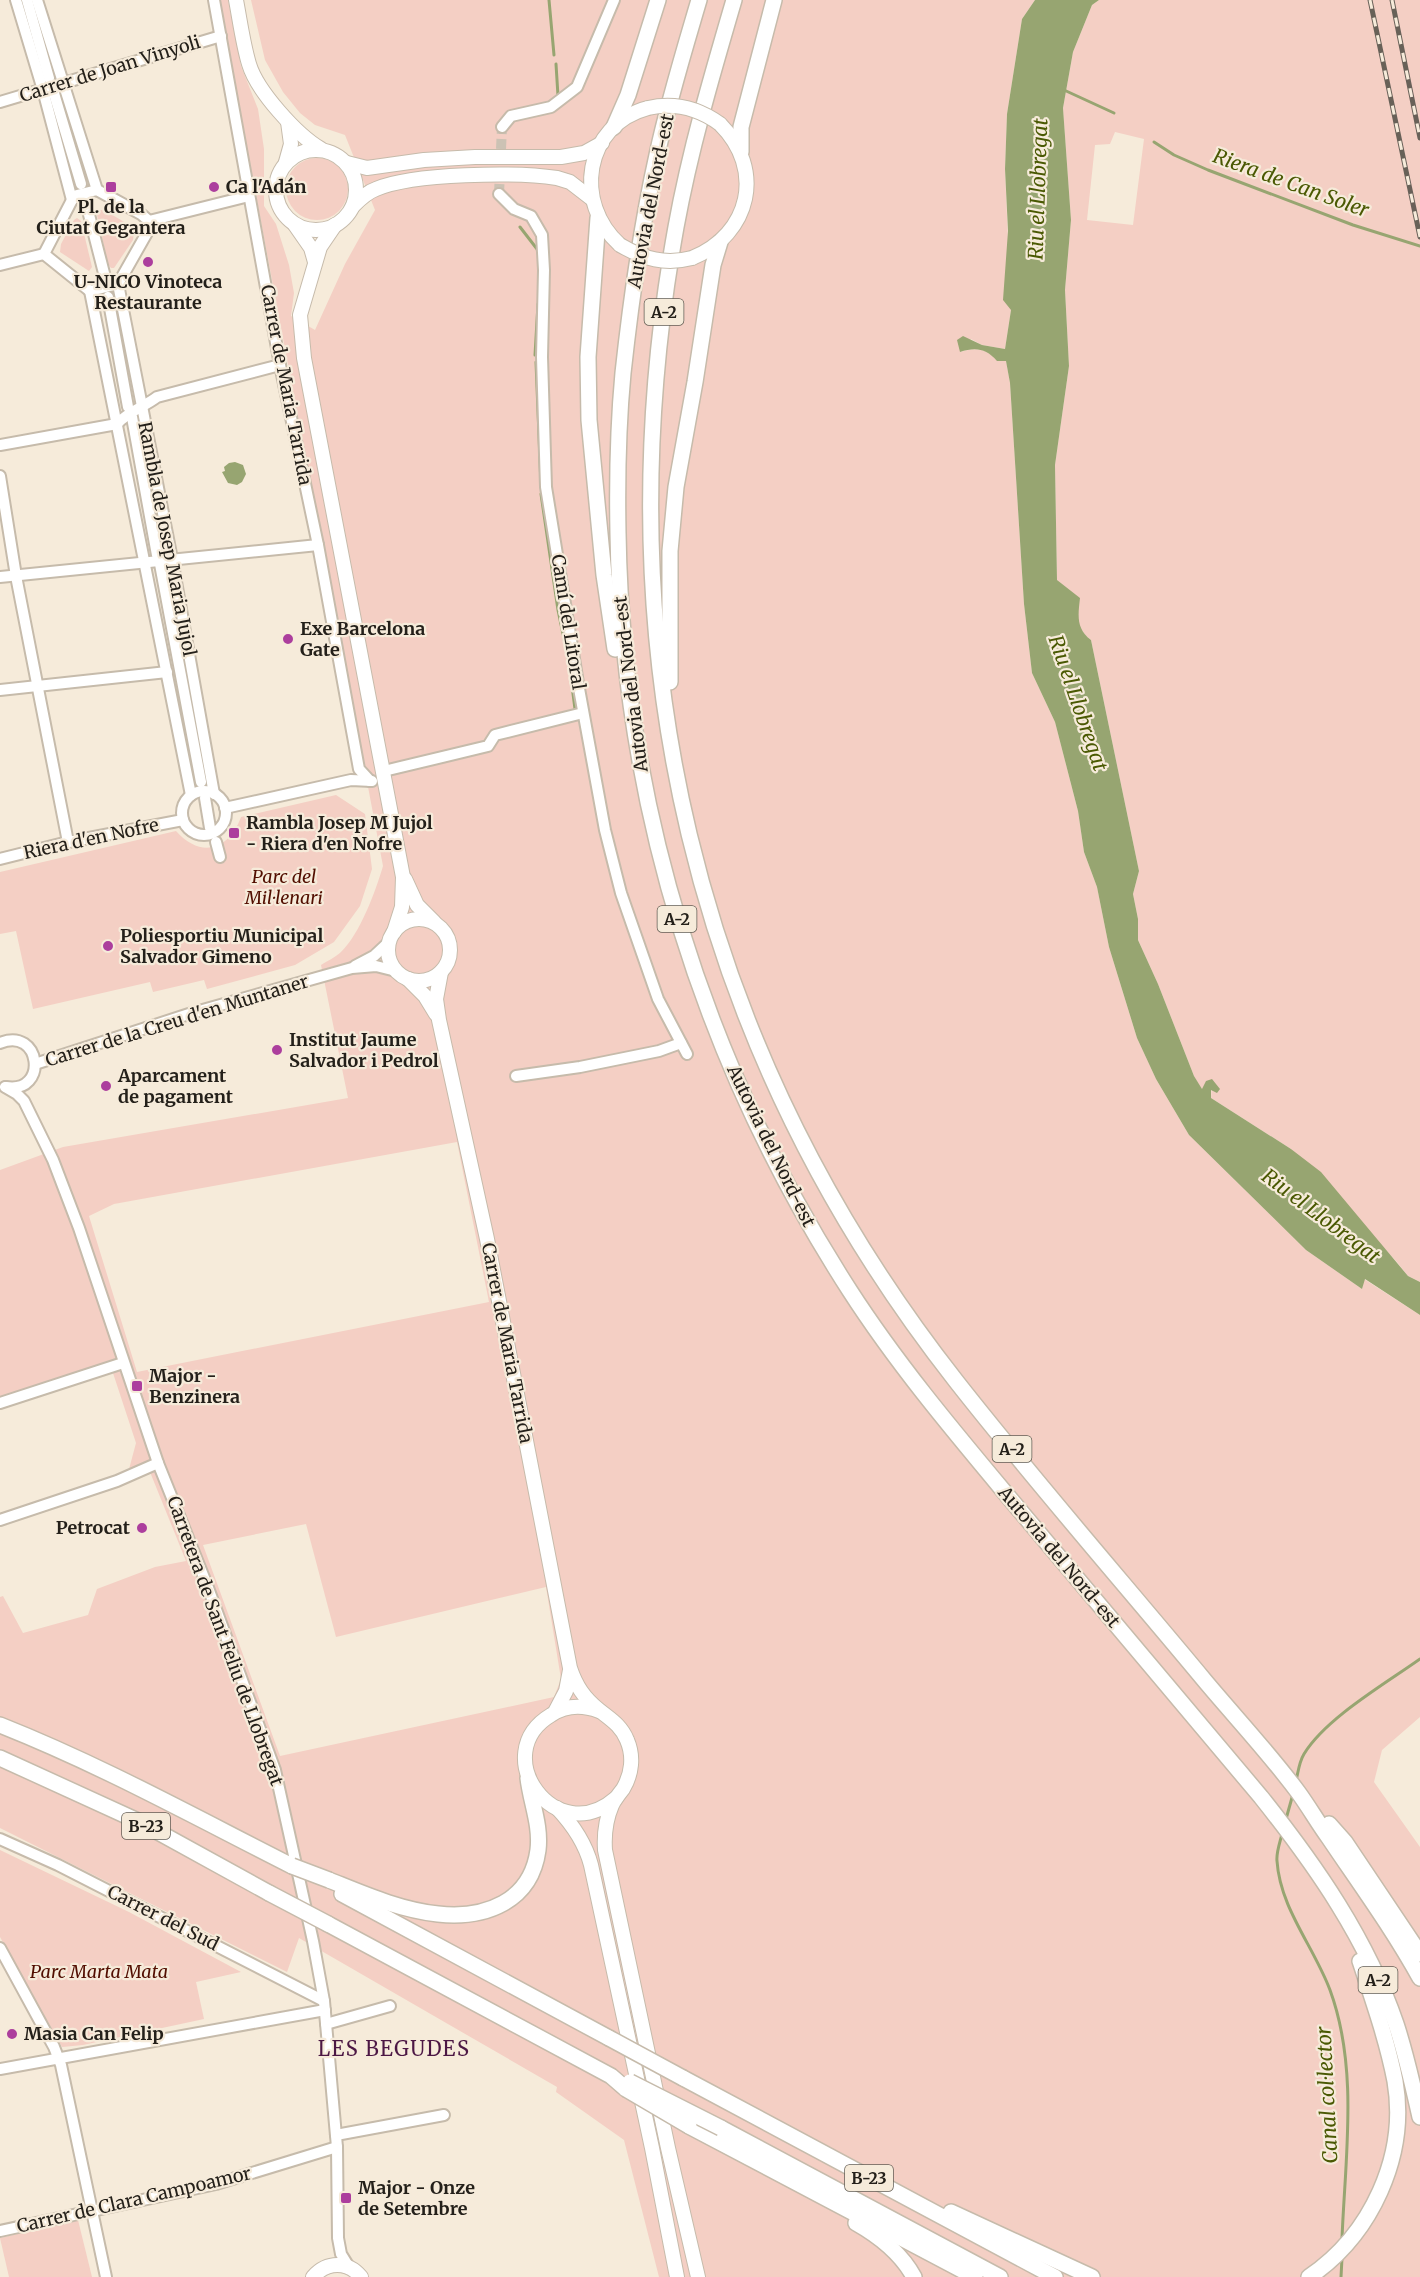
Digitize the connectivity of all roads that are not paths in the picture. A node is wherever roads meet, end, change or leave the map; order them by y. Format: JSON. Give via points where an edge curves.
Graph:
{"nodes":[{"id":1,"x":16,"y":0,"type":"edge"},
{"id":2,"x":27,"y":0,"type":"edge"},
{"id":3,"x":37,"y":0,"type":"edge"},
{"id":4,"x":214,"y":0,"type":"edge"},
{"id":5,"x":236,"y":0,"type":"edge"},
{"id":6,"x":614,"y":0,"type":"edge"},
{"id":7,"x":658,"y":0,"type":"edge"},
{"id":8,"x":699,"y":0,"type":"edge"},
{"id":9,"x":734,"y":0,"type":"edge"},
{"id":10,"x":774,"y":0,"type":"edge"},
{"id":11,"x":221,"y":36,"type":"junction"},
{"id":12,"x":50,"y":78,"type":"dead end"},
{"id":13,"x":63,"y":84,"type":"junction"},
{"id":14,"x":48,"y":90,"type":"junction"},
{"id":15,"x":0,"y":102,"type":"edge"},
{"id":16,"x":288,"y":122,"type":"junction"},
{"id":17,"x":502,"y":127,"type":"dead end"},
{"id":18,"x":614,"y":127,"type":"junction"},
{"id":19,"x":602,"y":143,"type":"junction"},
{"id":20,"x":322,"y":150,"type":"junction"},
{"id":21,"x":741,"y":153,"type":"junction"},
{"id":22,"x":286,"y":162,"type":"junction"},
{"id":23,"x":347,"y":164,"type":"junction"},
{"id":24,"x":81,"y":184,"type":"dead end"},
{"id":25,"x":97,"y":190,"type":"junction"},
{"id":26,"x":499,"y":194,"type":"dead end"},
{"id":27,"x":249,"y":196,"type":"junction"},
{"id":28,"x":85,"y":199,"type":"dead end"},
{"id":29,"x":592,"y":199,"type":"junction"},
{"id":30,"x":72,"y":200,"type":"junction"},
{"id":31,"x":353,"y":206,"type":"junction"},
{"id":32,"x":598,"y":218,"type":"junction"},
{"id":33,"x":149,"y":221,"type":"junction"},
{"id":34,"x":296,"y":225,"type":"junction"},
{"id":35,"x":335,"y":225,"type":"junction"},
{"id":36,"x":720,"y":242,"type":"junction"},
{"id":37,"x":44,"y":254,"type":"junction"},
{"id":38,"x":315,"y":262,"type":"junction"},
{"id":39,"x":0,"y":265,"type":"edge"},
{"id":40,"x":106,"y":281,"type":"dead end"},
{"id":41,"x":118,"y":284,"type":"junction"},
{"id":42,"x":90,"y":291,"type":"junction"},
{"id":43,"x":108,"y":297,"type":"dead end"},
{"id":44,"x":280,"y":365,"type":"junction"},
{"id":45,"x":141,"y":408,"type":"junction"},
{"id":46,"x":117,"y":424,"type":"junction"},
{"id":47,"x":0,"y":445,"type":"edge"},
{"id":48,"x":0,"y":476,"type":"edge"},
{"id":49,"x":318,"y":545,"type":"junction"},
{"id":50,"x":172,"y":559,"type":"junction"},
{"id":51,"x":144,"y":562,"type":"junction"},
{"id":52,"x":16,"y":576,"type":"junction"},
{"id":53,"x":0,"y":577,"type":"edge"},
{"id":54,"x":167,"y":672,"type":"junction"},
{"id":55,"x":38,"y":684,"type":"junction"},
{"id":56,"x":0,"y":690,"type":"edge"},
{"id":57,"x":583,"y":713,"type":"junction"},
{"id":58,"x":670,"y":745,"type":"junction"},
{"id":59,"x":637,"y":748,"type":"junction"},
{"id":60,"x":359,"y":769,"type":"junction"},
{"id":61,"x":385,"y":777,"type":"junction"},
{"id":62,"x":351,"y":780,"type":"junction"},
{"id":63,"x":370,"y":781,"type":"junction"},
{"id":64,"x":201,"y":782,"type":"dead end"},
{"id":65,"x":191,"y":795,"type":"junction"},
{"id":66,"x":210,"y":796,"type":"junction"},
{"id":67,"x":225,"y":808,"type":"junction"},
{"id":68,"x":183,"y":820,"type":"junction"},
{"id":69,"x":210,"y":828,"type":"dead end"},
{"id":70,"x":68,"y":842,"type":"junction"},
{"id":71,"x":216,"y":842,"type":"dead end"},
{"id":72,"x":220,"y":856,"type":"dead end"},
{"id":73,"x":0,"y":859,"type":"edge"},
{"id":74,"x":403,"y":877,"type":"junction"},
{"id":75,"x":435,"y":924,"type":"junction"},
{"id":76,"x":391,"y":937,"type":"junction"},
{"id":77,"x":352,"y":968,"type":"junction"},
{"id":78,"x":441,"y":972,"type":"junction"},
{"id":79,"x":402,"y":975,"type":"junction"},
{"id":80,"x":439,"y":1020,"type":"junction"},
{"id":81,"x":0,"y":1043,"type":"edge"},
{"id":82,"x":681,"y":1043,"type":"junction"},
{"id":83,"x":687,"y":1054,"type":"dead end"},
{"id":84,"x":35,"y":1064,"type":"junction"},
{"id":85,"x":516,"y":1076,"type":"dead end"},
{"id":86,"x":29,"y":1081,"type":"junction"},
{"id":87,"x":3,"y":1086,"type":"edge"},
{"id":88,"x":24,"y":1101,"type":"junction"},
{"id":89,"x":123,"y":1363,"type":"junction"},
{"id":90,"x":0,"y":1403,"type":"edge"},
{"id":91,"x":158,"y":1462,"type":"junction"},
{"id":92,"x":0,"y":1520,"type":"edge"},
{"id":93,"x":570,"y":1668,"type":"junction"},
{"id":94,"x":555,"y":1712,"type":"junction"},
{"id":95,"x":601,"y":1712,"type":"junction"},
{"id":96,"x":0,"y":1725,"type":"edge"},
{"id":97,"x":0,"y":1758,"type":"edge"},
{"id":98,"x":528,"y":1778,"type":"junction"},
{"id":99,"x":617,"y":1796,"type":"junction"},
{"id":100,"x":557,"y":1808,"type":"junction"},
{"id":101,"x":0,"y":1839,"type":"edge"},
{"id":102,"x":1339,"y":1843,"type":"junction"},
{"id":103,"x":327,"y":1883,"type":"junction"},
{"id":104,"x":1345,"y":1914,"type":"junction"},
{"id":105,"x":0,"y":1948,"type":"edge"},
{"id":106,"x":1420,"y":1954,"type":"edge"},
{"id":107,"x":1420,"y":1978,"type":"edge"},
{"id":108,"x":325,"y":2006,"type":"junction"},
{"id":109,"x":390,"y":2006,"type":"dead end"},
{"id":110,"x":326,"y":2024,"type":"junction"},
{"id":111,"x":58,"y":2058,"type":"junction"},
{"id":112,"x":0,"y":2069,"type":"edge"},
{"id":113,"x":628,"y":2085,"type":"junction"},
{"id":114,"x":444,"y":2115,"type":"dead end"},
{"id":115,"x":1420,"y":2117,"type":"edge"},
{"id":116,"x":336,"y":2135,"type":"junction"},
{"id":117,"x":720,"y":2135,"type":"junction"},
{"id":118,"x":337,"y":2147,"type":"junction"},
{"id":119,"x":887,"y":2188,"type":"junction"},
{"id":120,"x":92,"y":2210,"type":"junction"},
{"id":121,"x":0,"y":2231,"type":"edge"},
{"id":122,"x":338,"y":2238,"type":"junction"},
{"id":123,"x":329,"y":2266,"type":"junction"},
{"id":124,"x":349,"y":2267,"type":"junction"},
{"id":125,"x":106,"y":2277,"type":"edge"},
{"id":126,"x":313,"y":2277,"type":"edge"},
{"id":127,"x":361,"y":2277,"type":"edge"},
{"id":128,"x":677,"y":2277,"type":"edge"},
{"id":129,"x":698,"y":2277,"type":"edge"},
{"id":130,"x":914,"y":2277,"type":"edge"},
{"id":131,"x":975,"y":2277,"type":"edge"},
{"id":132,"x":1000,"y":2277,"type":"edge"},
{"id":133,"x":1055,"y":2277,"type":"edge"},
{"id":134,"x":1092,"y":2277,"type":"edge"},
{"id":135,"x":1309,"y":2277,"type":"edge"}],
"edges":[{"from":1,"to":14,"type":"street"},
{"from":2,"to":12,"type":"street"},
{"from":3,"to":13,"type":"street"},
{"from":4,"to":11,"type":"street","name":"Carrer de Maria Tarrida"},
{"from":5,"to":16,"type":"main road","via":[[249,66]]},
{"from":6,"to":17,"type":"street","via":[[577,87],[551,106],[511,116]]},
{"from":7,"to":18,"type":"highway"},
{"from":8,"to":59,"type":"highway","name":"Autovia del Nord-est","number":"A-2","via":[[656,158],[635,273],[622,378],[618,568]]},
{"from":9,"to":58,"type":"highway","name":"Autovia del Nord-est","number":"A-2","via":[[704,101],[678,218],[656,390],[651,563]]},
{"from":10,"to":21,"type":"highway","via":[[741,127]]},
{"from":11,"to":13,"type":"street","name":"Carrer de Joan Vinyoli"},
{"from":11,"to":27,"type":"street","name":"Carrer de Maria Tarrida"},
{"from":13,"to":14,"type":"street","name":"Carrer de Joan Vinyoli"},
{"from":13,"to":25,"type":"street"},
{"from":14,"to":15,"type":"street","name":"Carrer de Joan Vinyoli"},
{"from":14,"to":24,"type":"street"},
{"from":14,"to":30,"type":"street"},
{"from":16,"to":20,"type":"main road"},
{"from":16,"to":22,"type":"main road","via":[[291,144]]},
{"from":18,"to":19,"type":"main road"},
{"from":18,"to":21,"type":"main road","bridge":true,"via":[[634,112],[665,105],[683,106],[720,124]]},
{"from":19,"to":23,"type":"main road","via":[[570,157],[475,157],[368,168]]},
{"from":19,"to":29,"type":"main road","via":[[591,173]]},
{"from":20,"to":22,"type":"main road","via":[[303,151]]},
{"from":20,"to":23,"type":"main road","via":[[336,154]]},
{"from":21,"to":36,"type":"main road","via":[[747,177],[746,194],[738,219]]},
{"from":22,"to":34,"type":"main road","via":[[278,175],[276,194],[281,211]]},
{"from":23,"to":31,"type":"main road","via":[[356,184]]},
{"from":25,"to":30,"type":"street"},
{"from":25,"to":33,"type":"street"},
{"from":26,"to":57,"type":"street","name":"Camí del Litoral","via":[[514,208],[531,216],[542,235],[546,488]]},
{"from":27,"to":33,"type":"street"},
{"from":27,"to":44,"type":"street","name":"Carrer de Maria Tarrida"},
{"from":28,"to":40,"type":"street"},
{"from":29,"to":31,"type":"main road","via":[[558,178],[474,176],[385,185],[364,195]]},
{"from":29,"to":32,"type":"main road"},
{"from":30,"to":37,"type":"street"},
{"from":31,"to":35,"type":"main road"},
{"from":32,"to":36,"type":"main road","bridge":true,"via":[[620,245],[656,261],[692,258]]},
{"from":32,"to":59,"type":"highway","via":[[588,357],[589,420],[611,626]]},
{"from":33,"to":41,"type":"street","via":[[148,231]]},
{"from":34,"to":35,"type":"main road","via":[[315,230]]},
{"from":34,"to":38,"type":"main road"},
{"from":35,"to":38,"type":"main road","name":"Carrer de Maria Tarrida","via":[[322,242]]},
{"from":36,"to":58,"type":"highway","via":[[712,265],[673,509]]},
{"from":37,"to":39,"type":"street"},
{"from":37,"to":42,"type":"street"},
{"from":38,"to":61,"type":"main road","name":"Carrer de Maria Tarrida","via":[[300,315],[301,338]]},
{"from":41,"to":42,"type":"street"},
{"from":41,"to":45,"type":"street","name":"Rambla de Josep Maria Jujol"},
{"from":42,"to":46,"type":"street","name":"Rambla de Josep Maria Jujol"},
{"from":43,"to":64,"type":"street","name":"Rambla de Josep Maria Jujol"},
{"from":44,"to":45,"type":"street","via":[[157,397]]},
{"from":44,"to":49,"type":"street","name":"Carrer de Maria Tarrida"},
{"from":45,"to":46,"type":"street","via":[[122,417]]},
{"from":45,"to":50,"type":"street","name":"Rambla de Josep Maria Jujol"},
{"from":46,"to":47,"type":"street"},
{"from":46,"to":51,"type":"street","name":"Rambla de Josep Maria Jujol"},
{"from":48,"to":52,"type":"street"},
{"from":49,"to":50,"type":"street"},
{"from":49,"to":60,"type":"street","name":"Carrer de Maria Tarrida"},
{"from":50,"to":51,"type":"street"},
{"from":50,"to":66,"type":"street","name":"Rambla de Josep Maria Jujol"},
{"from":51,"to":52,"type":"street"},
{"from":51,"to":54,"type":"street","name":"Rambla de Josep Maria Jujol"},
{"from":52,"to":53,"type":"street"},
{"from":52,"to":55,"type":"street"},
{"from":54,"to":55,"type":"street"},
{"from":54,"to":65,"type":"street","name":"Rambla de Josep Maria Jujol"},
{"from":55,"to":56,"type":"street"},
{"from":55,"to":70,"type":"street"},
{"from":57,"to":61,"type":"street","via":[[495,735],[488,746]]},
{"from":57,"to":82,"type":"street","name":"Camí del Litoral","via":[[621,893],[658,999]]},
{"from":58,"to":102,"type":"highway","name":"Autovia del Nord-est","number":"A-2","via":[[700,880],[731,977],[784,1105],[848,1226],[904,1312],[958,1384]]},
{"from":59,"to":104,"type":"highway","name":"Autovia del Nord-est","number":"A-2","via":[[660,859],[699,987],[778,1170],[851,1294],[927,1398],[1305,1852]]},
{"from":60,"to":62,"type":"street"},
{"from":60,"to":63,"type":"street"},
{"from":61,"to":63,"type":"street"},
{"from":61,"to":74,"type":"main road","name":"Carrer de Maria Tarrida"},
{"from":62,"to":63,"type":"street"},
{"from":62,"to":67,"type":"street"},
{"from":65,"to":66,"type":"street","via":[[202,790]]},
{"from":65,"to":68,"type":"street","via":[[183,806]]},
{"from":66,"to":67,"type":"street","via":[[223,801]]},
{"from":66,"to":69,"type":"street","name":"Rambla de Josep Maria Jujol"},
{"from":67,"to":68,"type":"street","via":[[223,825],[211,834],[191,831]]},
{"from":68,"to":70,"type":"street","name":"Riera d'en Nofre"},
{"from":70,"to":73,"type":"street","name":"Riera d'en Nofre"},
{"from":71,"to":72,"type":"street"},
{"from":74,"to":75,"type":"main road","name":"Carrer de Maria Tarrida","via":[[417,904]]},
{"from":74,"to":76,"type":"main road","name":"Carrer de Maria Tarrida","via":[[402,907]]},
{"from":75,"to":76,"type":"main road","via":[[413,920],[402,924]]},
{"from":75,"to":78,"type":"main road","via":[[445,933],[450,946]]},
{"from":76,"to":77,"type":"street","name":"Carrer de la Creu d'en Muntaner","via":[[376,954]]},
{"from":76,"to":79,"type":"main road","via":[[389,958]]},
{"from":77,"to":79,"type":"street","name":"Carrer de la Creu d'en Muntaner","via":[[376,966]]},
{"from":77,"to":84,"type":"street","name":"Carrer de la Creu d'en Muntaner","via":[[192,1013]]},
{"from":78,"to":79,"type":"main road","via":[[426,980]]},
{"from":78,"to":80,"type":"main road","name":"Carrer de Maria Tarrida","via":[[436,999]]},
{"from":79,"to":80,"type":"main road","name":"Carrer de Maria Tarrida","via":[[424,996]]},
{"from":80,"to":93,"type":"main road","name":"Carrer de Maria Tarrida","via":[[487,1239]]},
{"from":81,"to":84,"type":"street","via":[[14,1040],[25,1044],[33,1053]]},
{"from":82,"to":83,"type":"street","name":"Camí del Litoral"},
{"from":82,"to":85,"type":"street","via":[[580,1067]]},
{"from":84,"to":86,"type":"street"},
{"from":86,"to":87,"type":"street","via":[[17,1088]]},
{"from":86,"to":88,"type":"street"},
{"from":87,"to":88,"type":"street","name":"Carretera de Sant Feliu de Llobregat"},
{"from":88,"to":89,"type":"street","name":"Carretera de Sant Feliu de Llobregat","via":[[79,1228]]},
{"from":89,"to":90,"type":"street"},
{"from":89,"to":91,"type":"street","name":"Carretera de Sant Feliu de Llobregat"},
{"from":91,"to":92,"type":"street","via":[[117,1481]]},
{"from":91,"to":108,"type":"street","name":"Carretera de Sant Feliu de Llobregat","via":[[275,1770]]},
{"from":93,"to":94,"type":"main road","via":[[566,1691]]},
{"from":93,"to":95,"type":"main road","via":[[579,1689]]},
{"from":94,"to":95,"type":"main road","via":[[578,1707]]},
{"from":94,"to":98,"type":"main road","via":[[540,1723],[529,1740],[525,1759]]},
{"from":95,"to":99,"type":"main road","via":[[619,1726],[631,1750],[630,1772]]},
{"from":96,"to":103,"type":"highway","number":"B-23","bridge":true,"via":[[153,1794]]},
{"from":97,"to":113,"type":"highway","number":"B-23","bridge":true,"via":[[140,1822]]},
{"from":98,"to":100,"type":"main road","via":[[542,1798]]},
{"from":98,"to":103,"type":"highway","via":[[539,1836],[536,1864],[526,1885],[503,1905],[474,1913],[438,1914]]},
{"from":99,"to":100,"type":"main road","via":[[589,1812]]},
{"from":99,"to":129,"type":"main road","via":[[606,1827],[605,1850]]},
{"from":100,"to":128,"type":"main road","via":[[573,1827],[591,1865]]},
{"from":101,"to":108,"type":"street","name":"Carrer del Sud","via":[[86,1879]]},
{"from":102,"to":106,"type":"highway"},
{"from":102,"to":107,"type":"highway","name":"Autovia del Nord-est","number":"A-2"},
{"from":103,"to":119,"type":"highway","number":"B-23","bridge":true},
{"from":104,"to":115,"type":"highway","name":"Autovia del Nord-est","number":"A-2","via":[[1396,2024]]},
{"from":104,"to":135,"type":"highway","via":[[1395,2082],[1394,2140],[1386,2177],[1363,2225],[1348,2244]]},
{"from":105,"to":111,"type":"street"},
{"from":108,"to":110,"type":"street","name":"Carretera de Sant Feliu de Llobregat"},
{"from":108,"to":111,"type":"street"},
{"from":109,"to":110,"type":"street"},
{"from":110,"to":116,"type":"street","name":"Carretera de Sant Feliu de Llobregat"},
{"from":111,"to":112,"type":"street"},
{"from":111,"to":120,"type":"street"},
{"from":113,"to":117,"type":"highway","number":"B-23","bridge":true},
{"from":113,"to":117,"type":"highway","bridge":true,"via":[[689,2126]]},
{"from":114,"to":116,"type":"street"},
{"from":116,"to":118,"type":"street","name":"Carretera de Sant Feliu de Llobregat"},
{"from":117,"to":130,"type":"highway","via":[[786,2184],[873,2233],[899,2256]]},
{"from":117,"to":131,"type":"highway"},
{"from":117,"to":132,"type":"highway","number":"B-23"},
{"from":118,"to":120,"type":"street","name":"Carrer de Clara Campoamor","via":[[216,2184]]},
{"from":118,"to":122,"type":"street","name":"Carretera de Sant Feliu de Llobregat"},
{"from":119,"to":133,"type":"highway","number":"B-23"},
{"from":119,"to":134,"type":"highway","via":[[973,2221]]},
{"from":120,"to":121,"type":"street","name":"Carrer de Clara Campoamor"},
{"from":120,"to":125,"type":"street"},
{"from":122,"to":123,"type":"street","name":"Carretera de Sant Feliu de Llobregat"},
{"from":122,"to":124,"type":"street","name":"Carretera de Sant Feliu de Llobregat"},
{"from":123,"to":124,"type":"main road"},
{"from":123,"to":126,"type":"main road"},
{"from":124,"to":127,"type":"main road"}]}
